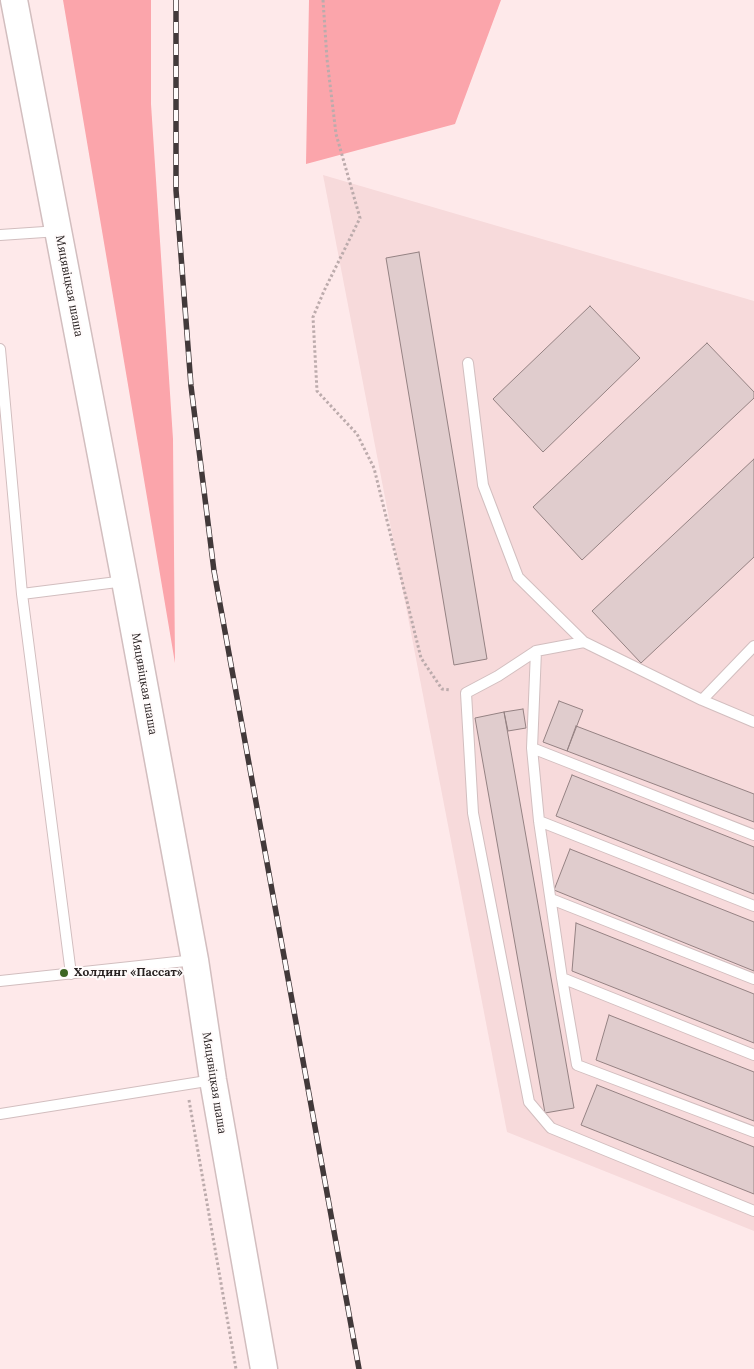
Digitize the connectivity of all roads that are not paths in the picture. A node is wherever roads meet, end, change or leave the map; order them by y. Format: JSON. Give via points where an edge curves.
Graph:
{"nodes":[{"id":1,"x":14,"y":0,"type":"edge"},
{"id":2,"x":59,"y":231,"type":"junction"},
{"id":3,"x":0,"y":235,"type":"edge"},
{"id":4,"x":0,"y":349,"type":"edge"},
{"id":5,"x":468,"y":363,"type":"dead end"},
{"id":6,"x":125,"y":581,"type":"junction"},
{"id":7,"x":22,"y":594,"type":"junction"},
{"id":8,"x":584,"y":642,"type":"junction"},
{"id":9,"x":754,"y":646,"type":"edge"},
{"id":10,"x":536,"y":651,"type":"junction"},
{"id":11,"x":702,"y":700,"type":"junction"},
{"id":12,"x":754,"y":722,"type":"edge"},
{"id":13,"x":532,"y":748,"type":"junction"},
{"id":14,"x":539,"y":821,"type":"junction"},
{"id":15,"x":754,"y":835,"type":"edge"},
{"id":16,"x":551,"y":899,"type":"junction"},
{"id":17,"x":754,"y":906,"type":"edge"},
{"id":18,"x":195,"y":960,"type":"junction"},
{"id":19,"x":70,"y":974,"type":"junction"},
{"id":20,"x":562,"y":978,"type":"junction"},
{"id":21,"x":754,"y":979,"type":"edge"},
{"id":22,"x":0,"y":981,"type":"edge"},
{"id":23,"x":754,"y":1055,"type":"edge"},
{"id":24,"x":213,"y":1080,"type":"junction"},
{"id":25,"x":0,"y":1114,"type":"edge"},
{"id":26,"x":754,"y":1132,"type":"edge"},
{"id":27,"x":754,"y":1211,"type":"edge"},
{"id":28,"x":264,"y":1369,"type":"edge"}],
"edges":[{"from":1,"to":2,"type":"main road","name":"Мяцявіцкая шаша"},
{"from":2,"to":3,"type":"lane"},
{"from":2,"to":6,"type":"main road","name":"Мяцявіцкая шаша"},
{"from":4,"to":7,"type":"lane"},
{"from":5,"to":8,"type":"lane","via":[[483,485],[518,577]]},
{"from":6,"to":7,"type":"lane"},
{"from":6,"to":18,"type":"main road","name":"Мяцявіцкая шаша"},
{"from":7,"to":19,"type":"lane"},
{"from":8,"to":10,"type":"lane"},
{"from":8,"to":11,"type":"lane"},
{"from":9,"to":11,"type":"lane"},
{"from":10,"to":13,"type":"lane"},
{"from":10,"to":27,"type":"lane","via":[[466,692],[473,813],[529,1102],[551,1128]]},
{"from":11,"to":12,"type":"lane"},
{"from":13,"to":14,"type":"lane"},
{"from":13,"to":15,"type":"lane"},
{"from":14,"to":16,"type":"lane"},
{"from":14,"to":17,"type":"lane"},
{"from":16,"to":20,"type":"lane"},
{"from":16,"to":21,"type":"lane"},
{"from":18,"to":19,"type":"lane"},
{"from":18,"to":24,"type":"main road","name":"Мяцявіцкая шаша"},
{"from":19,"to":22,"type":"lane"},
{"from":20,"to":23,"type":"lane"},
{"from":20,"to":26,"type":"lane","via":[[577,1065]]},
{"from":24,"to":25,"type":"lane"},
{"from":24,"to":28,"type":"main road","name":"Мяцявіцкая шаша"}]}
